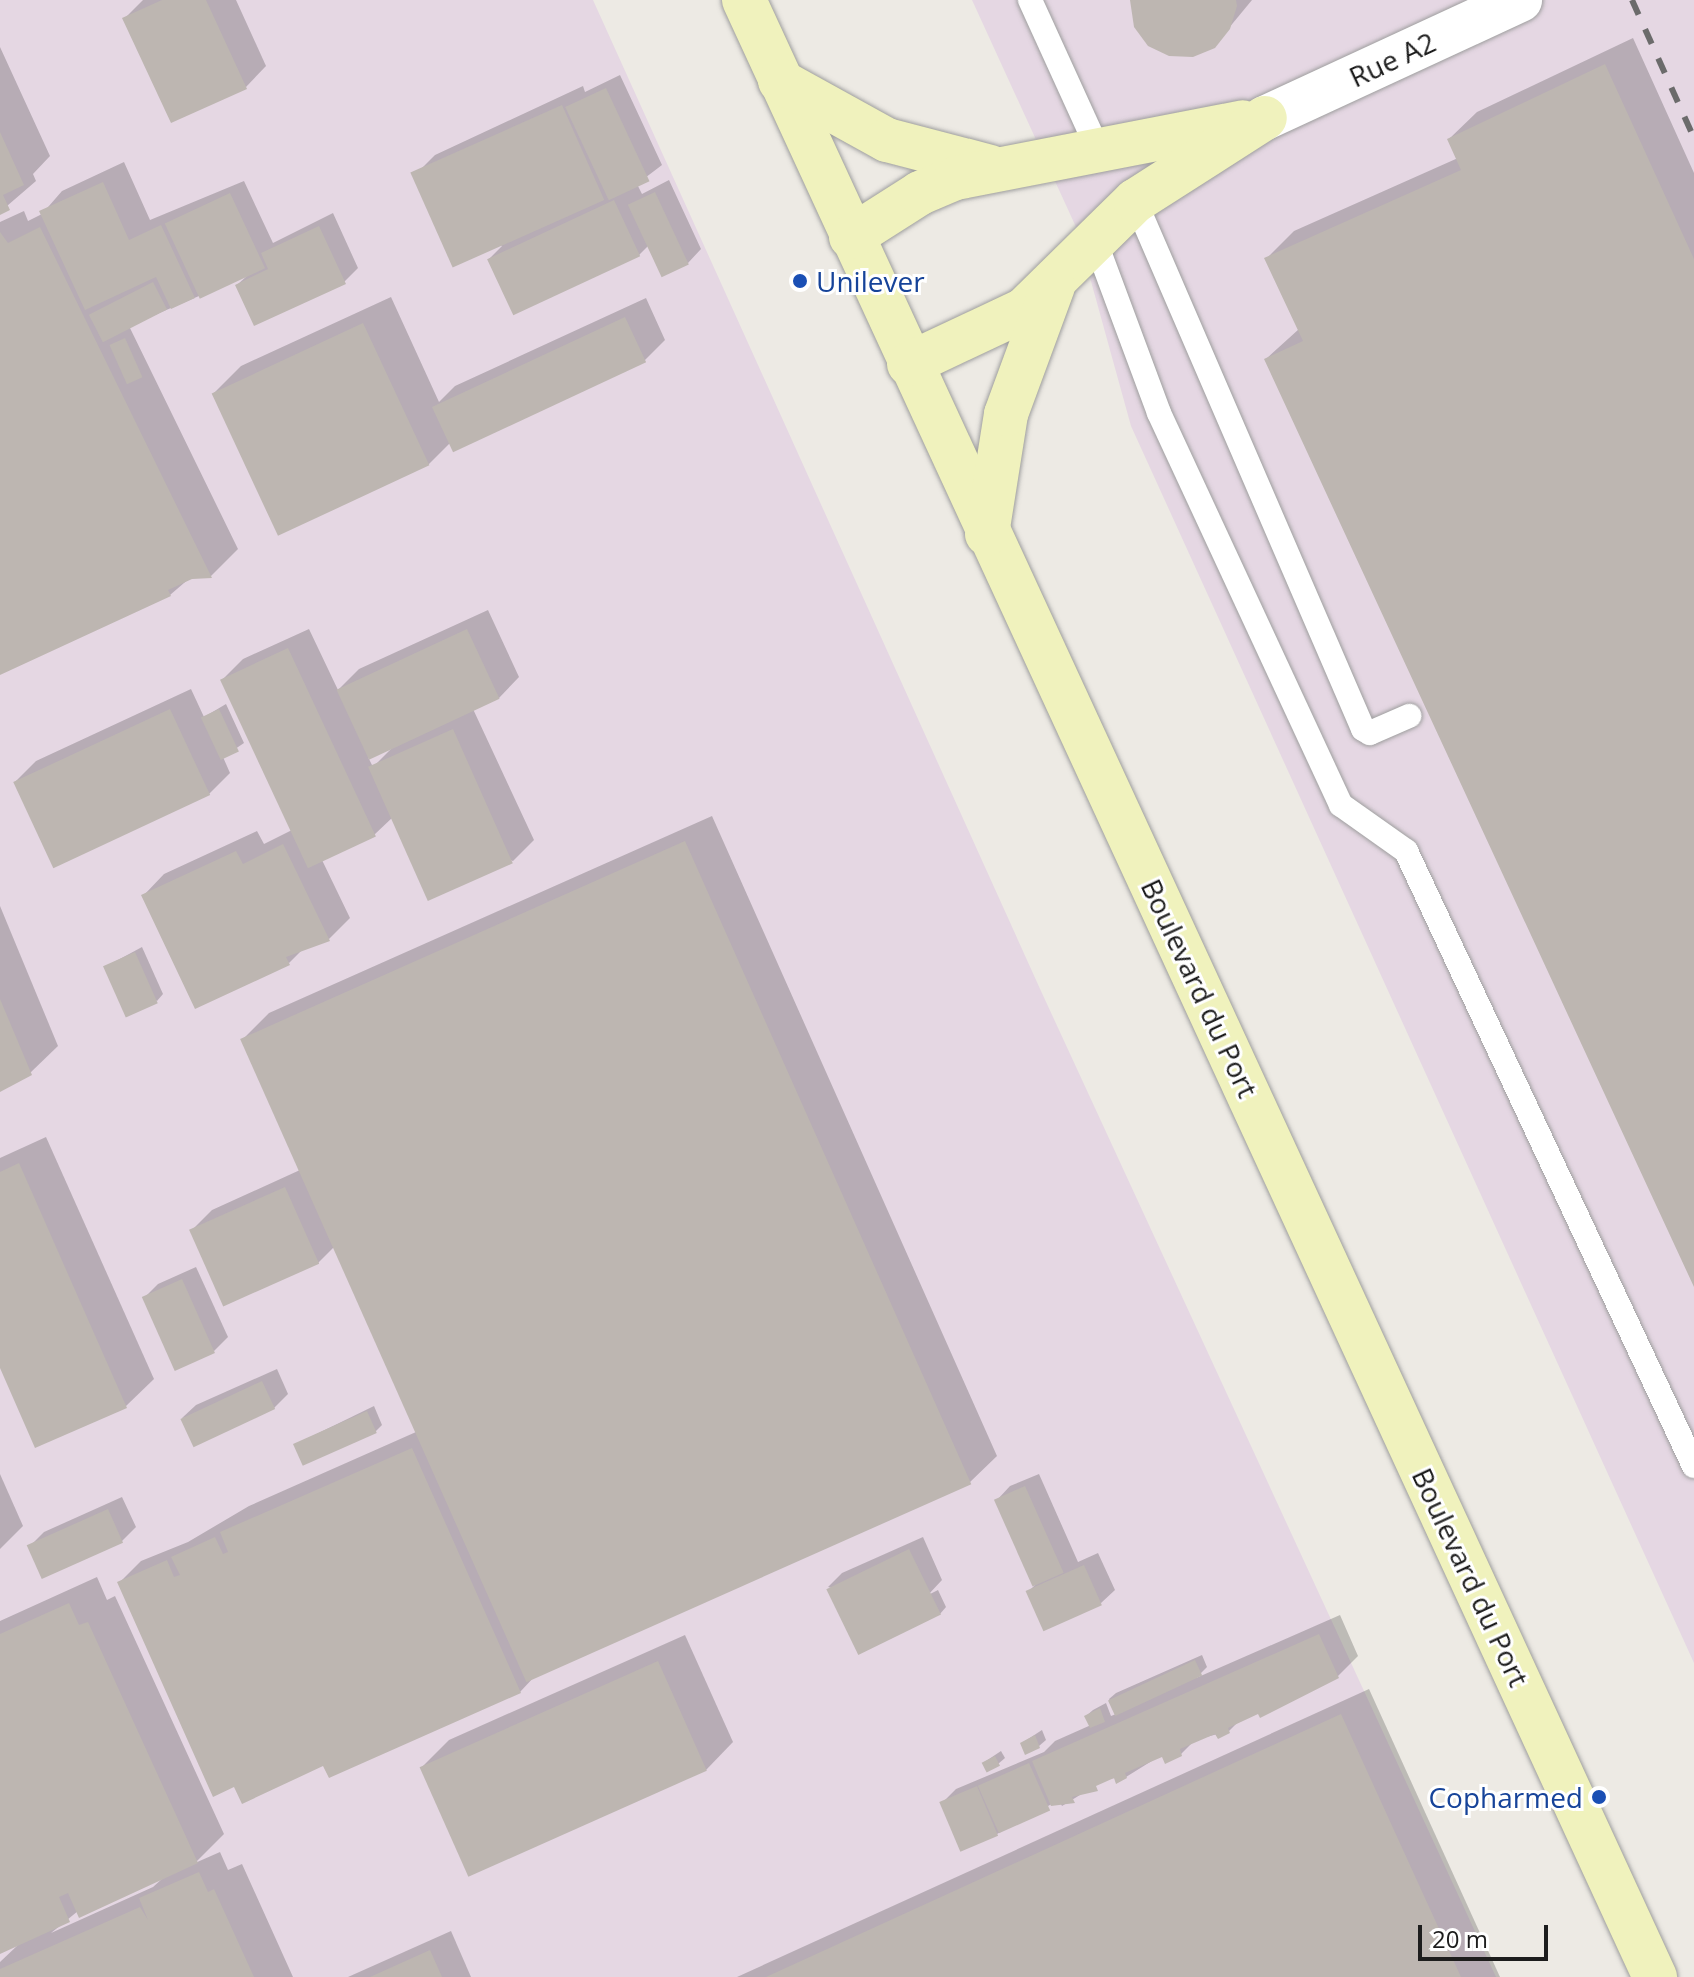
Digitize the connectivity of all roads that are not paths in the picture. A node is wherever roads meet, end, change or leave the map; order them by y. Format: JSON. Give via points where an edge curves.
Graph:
{"nodes":[{"id":1,"x":744,"y":0,"type":"edge"},
{"id":2,"x":1030,"y":0,"type":"edge"},
{"id":3,"x":1520,"y":0,"type":"edge"},
{"id":4,"x":780,"y":81,"type":"junction"},
{"id":5,"x":1265,"y":118,"type":"junction"},
{"id":6,"x":1098,"y":149,"type":"junction"},
{"id":7,"x":1001,"y":169,"type":"junction"},
{"id":8,"x":1135,"y":201,"type":"junction"},
{"id":9,"x":851,"y":237,"type":"junction"},
{"id":10,"x":1094,"y":238,"type":"junction"},
{"id":11,"x":1055,"y":282,"type":"junction"},
{"id":12,"x":909,"y":364,"type":"junction"},
{"id":13,"x":987,"y":534,"type":"junction"},
{"id":14,"x":1409,"y":716,"type":"dead end"},
{"id":15,"x":1694,"y":1466,"type":"edge"},
{"id":16,"x":1655,"y":1977,"type":"edge"}],
"edges":[{"from":1,"to":4,"type":"main road","name":"Boulevard du Port"},
{"from":2,"to":6,"type":"lane"},
{"from":3,"to":5,"type":"street","name":"Rue A2"},
{"from":4,"to":7,"type":"main road","via":[[887,140]]},
{"from":4,"to":9,"type":"main road","name":"Boulevard du Port"},
{"from":5,"to":6,"type":"main road"},
{"from":5,"to":8,"type":"main road"},
{"from":6,"to":7,"type":"main road"},
{"from":7,"to":9,"type":"main road","via":[[956,178],[920,193]]},
{"from":8,"to":10,"type":"main road"},
{"from":8,"to":14,"type":"lane","via":[[1363,729],[1370,733]]},
{"from":9,"to":12,"type":"main road","name":"Boulevard du Port"},
{"from":10,"to":11,"type":"main road"},
{"from":10,"to":15,"type":"lane","via":[[1159,413],[1341,805],[1406,851]]},
{"from":11,"to":12,"type":"main road","via":[[993,328]]},
{"from":11,"to":13,"type":"main road","via":[[1006,414]]},
{"from":12,"to":13,"type":"main road","name":"Boulevard du Port"},
{"from":13,"to":16,"type":"main road","name":"Boulevard du Port"}]}
